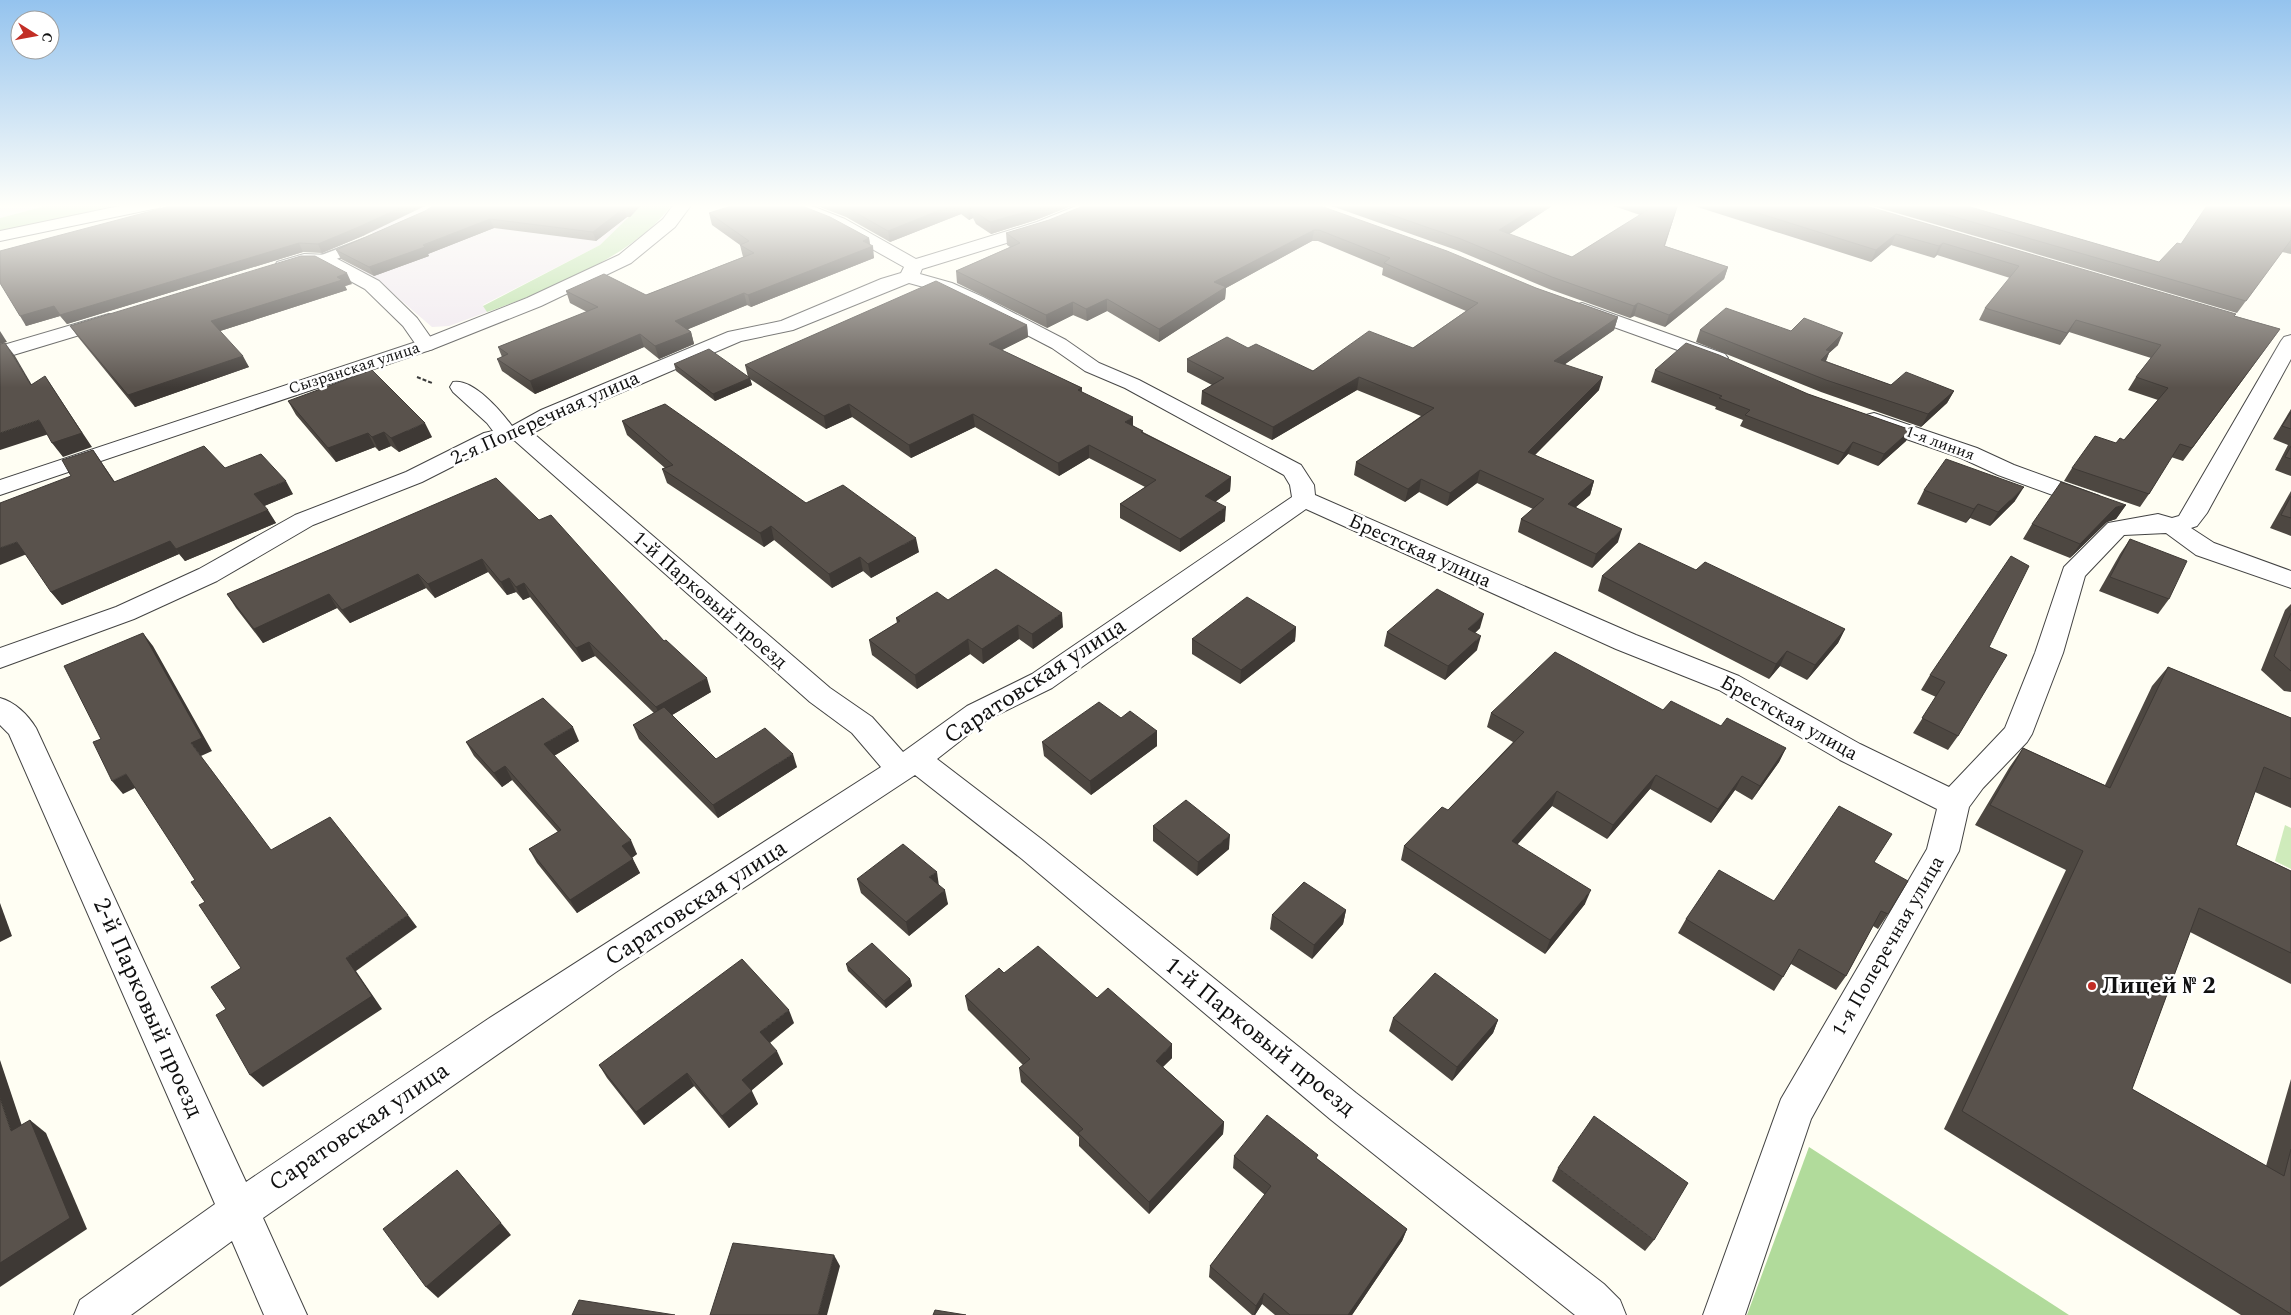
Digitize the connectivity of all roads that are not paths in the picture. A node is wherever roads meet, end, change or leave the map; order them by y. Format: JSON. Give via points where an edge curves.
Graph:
{"nodes":[{"id":1,"x":287,"y":265,"type":"edge"},
{"id":2,"x":336,"y":265,"type":"edge"},
{"id":3,"x":612,"y":265,"type":"edge"},
{"id":4,"x":903,"y":265,"type":"edge"},
{"id":5,"x":928,"y":265,"type":"edge"},
{"id":6,"x":912,"y":271,"type":"junction"},
{"id":7,"x":266,"y":272,"type":"edge"},
{"id":8,"x":1559,"y":301,"type":"edge"},
{"id":9,"x":124,"y":315,"type":"edge"},
{"id":10,"x":2285,"y":337,"type":"edge"},
{"id":11,"x":426,"y":345,"type":"junction"},
{"id":12,"x":0,"y":353,"type":"edge"},
{"id":13,"x":1741,"y":368,"type":"edge"},
{"id":14,"x":461,"y":387,"type":"dead end"},
{"id":15,"x":1858,"y":414,"type":"edge"},
{"id":16,"x":512,"y":433,"type":"junction"},
{"id":17,"x":0,"y":488,"type":"edge"},
{"id":18,"x":1304,"y":499,"type":"junction"},
{"id":19,"x":2172,"y":526,"type":"junction"},
{"id":20,"x":2291,"y":580,"type":"edge"},
{"id":21,"x":0,"y":658,"type":"edge"},
{"id":22,"x":0,"y":708,"type":"edge"},
{"id":23,"x":908,"y":764,"type":"junction"},
{"id":24,"x":1954,"y":803,"type":"junction"},
{"id":25,"x":238,"y":1210,"type":"junction"},
{"id":26,"x":95,"y":1315,"type":"edge"},
{"id":27,"x":286,"y":1315,"type":"edge"},
{"id":28,"x":1605,"y":1315,"type":"edge"},
{"id":29,"x":1724,"y":1315,"type":"edge"}],
"edges":[{"from":1,"to":7,"type":"street"},
{"from":2,"to":11,"type":"street","via":[[372,285],[410,322]]},
{"from":3,"to":11,"type":"street","name":"Сызранская улица","via":[[534,302]]},
{"from":4,"to":6,"type":"street"},
{"from":5,"to":6,"type":"street","name":"2-я Поперечная улица"},
{"from":6,"to":16,"type":"street","name":"2-я Поперечная улица","via":[[786,326],[735,336],[549,414]]},
{"from":6,"to":18,"type":"street","via":[[1059,344],[1092,367],[1132,384],[1292,470],[1302,484]]},
{"from":8,"to":13,"type":"street"},
{"from":9,"to":12,"type":"street"},
{"from":10,"to":19,"type":"street","via":[[2195,514],[2188,521]]},
{"from":11,"to":17,"type":"street","name":"Сызранская улица"},
{"from":14,"to":16,"type":"street","name":"1-й Парковый проезд"},
{"from":15,"to":19,"type":"street","name":"1-я линия","via":[[1969,452],[2006,470],[2113,509]]},
{"from":16,"to":21,"type":"street","name":"2-я Поперечная улица","via":[[492,438],[414,477],[304,520],[208,575],[125,613]]},
{"from":16,"to":23,"type":"street","name":"1-й Парковый проезд","via":[[820,695]]},
{"from":18,"to":23,"type":"street","name":"Саратовская улица","via":[[1042,681],[977,713]]},
{"from":18,"to":24,"type":"street","name":"Брестская улица","via":[[1626,642],[1729,683],[1850,752]]},
{"from":19,"to":20,"type":"street","name":"1-я линия","via":[[2205,549]]},
{"from":19,"to":24,"type":"street","name":"1-я Поперечная улица","via":[[2141,524],[2117,528],[2073,573],[2049,653],[2017,734]]},
{"from":22,"to":25,"type":"street","name":"2-й Парковый проезд","via":[[21,728]]},
{"from":23,"to":25,"type":"street","name":"Саратовская улица","via":[[491,1038]]},
{"from":23,"to":28,"type":"street","name":"1-й Парковый проезд","via":[[1033,850],[1343,1106],[1589,1299]]},
{"from":24,"to":29,"type":"street","name":"1-я Поперечная улица","via":[[1943,851],[1794,1112]]},
{"from":25,"to":26,"type":"street","name":"Саратовская улица"},
{"from":25,"to":27,"type":"street","name":"2-й Парковый проезд"}]}
